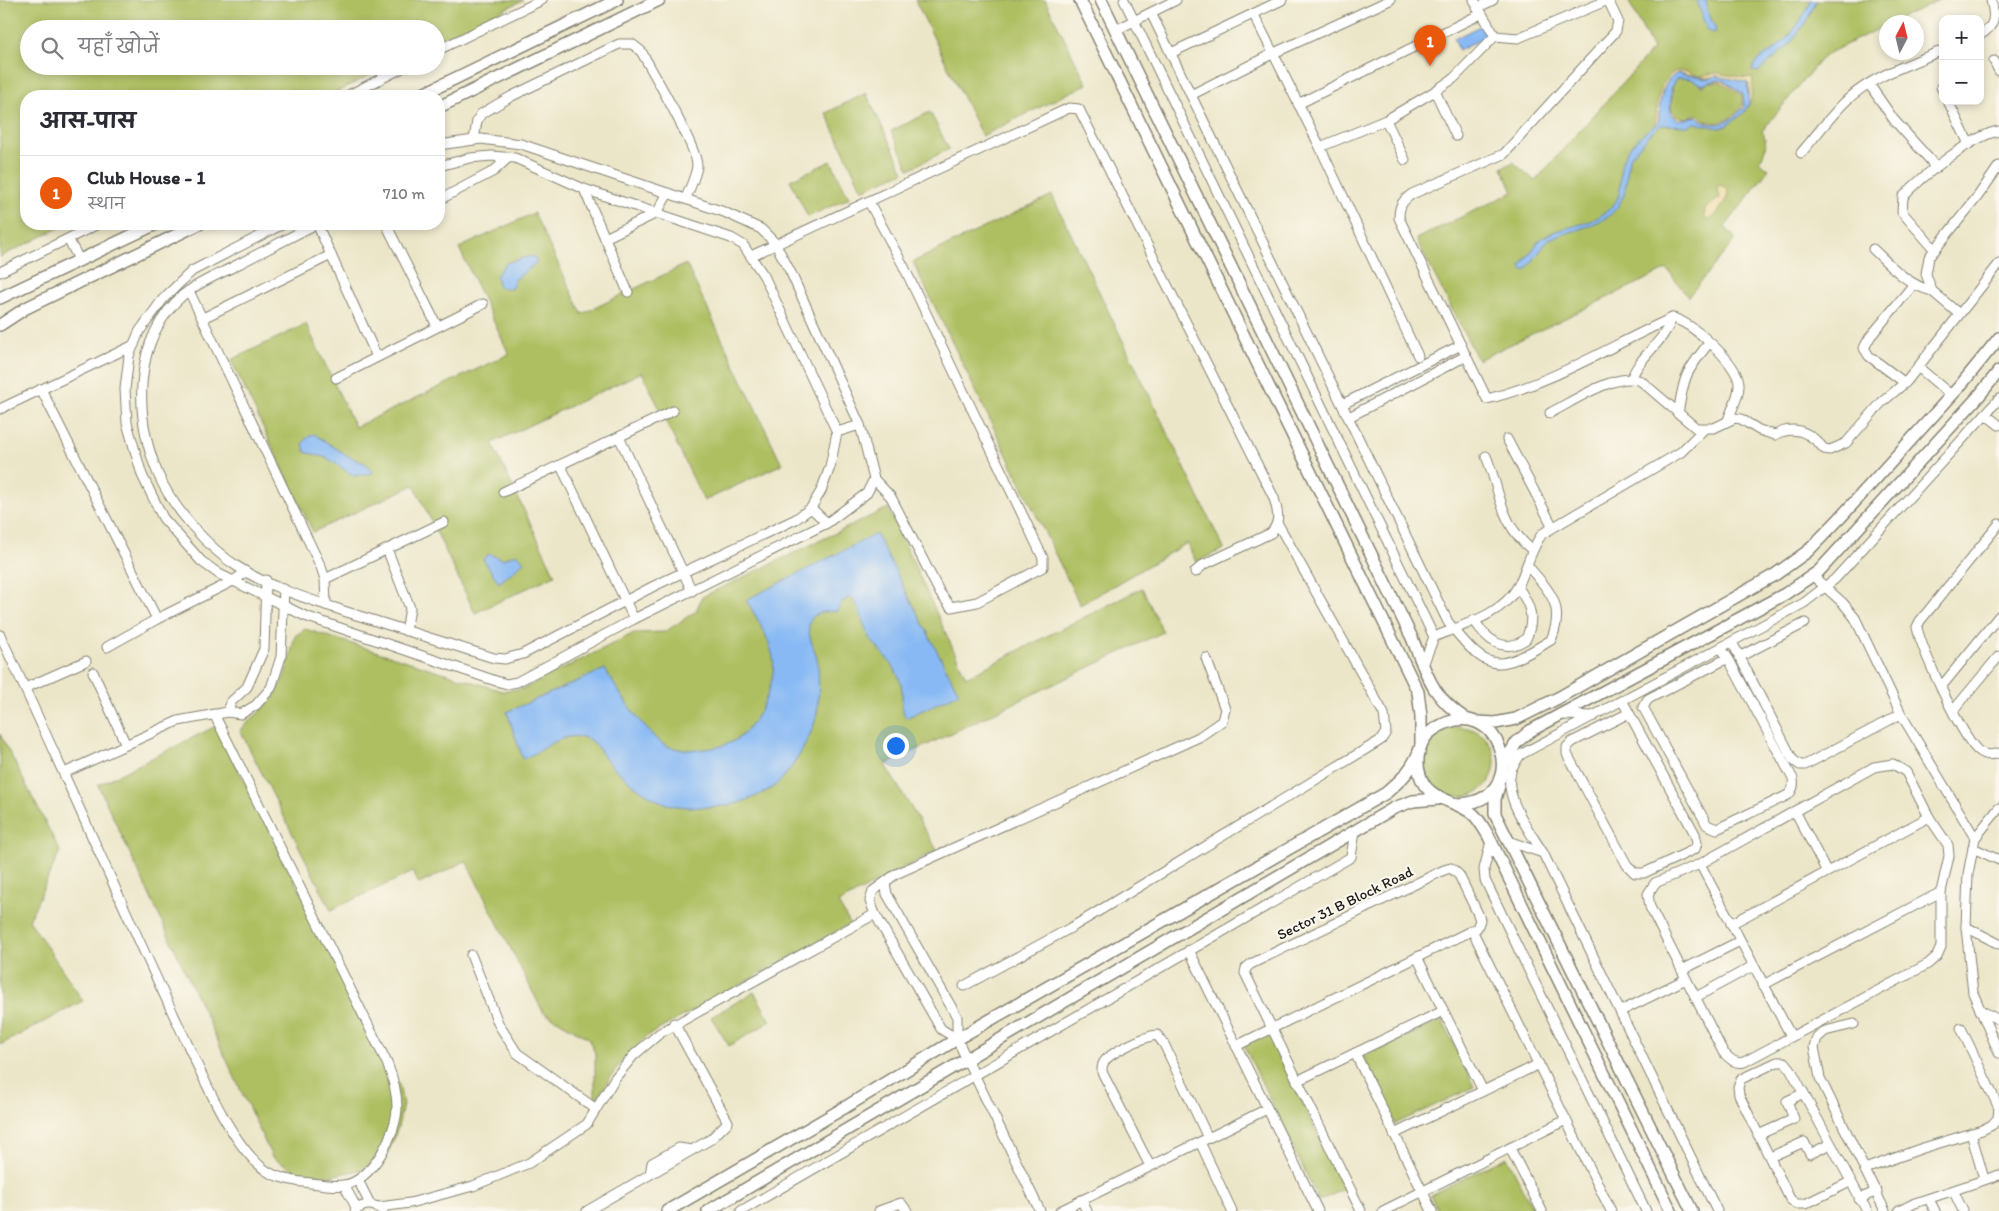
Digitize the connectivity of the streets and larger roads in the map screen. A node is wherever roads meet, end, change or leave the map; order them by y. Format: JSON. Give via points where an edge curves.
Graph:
{"nodes":[{"id":1,"x":542,"y":0,"type":"edge"},
{"id":2,"x":617,"y":0,"type":"edge"},
{"id":3,"x":659,"y":0,"type":"edge"},
{"id":4,"x":1080,"y":0,"type":"edge"},
{"id":5,"x":1101,"y":0,"type":"edge"},
{"id":6,"x":1124,"y":0,"type":"edge"},
{"id":7,"x":1176,"y":0,"type":"edge"},
{"id":8,"x":1282,"y":0,"type":"edge"},
{"id":9,"x":1390,"y":0,"type":"edge"},
{"id":10,"x":1493,"y":0,"type":"edge"},
{"id":11,"x":1991,"y":0,"type":"edge"},
{"id":12,"x":1477,"y":7,"type":"edge"},
{"id":13,"x":1152,"y":13,"type":"junction"},
{"id":14,"x":1254,"y":15,"type":"junction"},
{"id":15,"x":1997,"y":17,"type":"edge"},
{"id":16,"x":1134,"y":21,"type":"junction"},
{"id":17,"x":1116,"y":30,"type":"junction"},
{"id":18,"x":1984,"y":32,"type":"edge"},
{"id":19,"x":1495,"y":36,"type":"junction"},
{"id":20,"x":445,"y":47,"type":"edge"},
{"id":21,"x":1939,"y":52,"type":"edge"},
{"id":22,"x":1171,"y":53,"type":"junction"},
{"id":23,"x":1274,"y":53,"type":"junction"},
{"id":24,"x":1994,"y":61,"type":"dead end"},
{"id":25,"x":1999,"y":71,"type":"edge"},
{"id":26,"x":388,"y":75,"type":"edge"},
{"id":27,"x":1869,"y":84,"type":"junction"},
{"id":28,"x":359,"y":90,"type":"edge"},
{"id":29,"x":431,"y":90,"type":"edge"},
{"id":30,"x":1435,"y":91,"type":"junction"},
{"id":31,"x":1191,"y":95,"type":"junction"},
{"id":32,"x":445,"y":104,"type":"edge"},
{"id":33,"x":1298,"y":104,"type":"junction"},
{"id":34,"x":1950,"y":105,"type":"edge"},
{"id":35,"x":1386,"y":120,"type":"junction"},
{"id":36,"x":1999,"y":131,"type":"edge"},
{"id":37,"x":1456,"y":136,"type":"dead end"},
{"id":38,"x":474,"y":140,"type":"junction"},
{"id":39,"x":445,"y":144,"type":"edge"},
{"id":40,"x":1969,"y":144,"type":"junction"},
{"id":41,"x":1320,"y":147,"type":"junction"},
{"id":42,"x":1801,"y":153,"type":"dead end"},
{"id":43,"x":509,"y":157,"type":"junction"},
{"id":44,"x":1405,"y":160,"type":"dead end"},
{"id":45,"x":445,"y":164,"type":"edge"},
{"id":46,"x":1999,"y":166,"type":"edge"},
{"id":47,"x":1935,"y":169,"type":"junction"},
{"id":48,"x":584,"y":189,"type":"junction"},
{"id":49,"x":668,"y":193,"type":"junction"},
{"id":50,"x":445,"y":197,"type":"edge"},
{"id":51,"x":686,"y":199,"type":"junction"},
{"id":52,"x":869,"y":202,"type":"junction"},
{"id":53,"x":657,"y":213,"type":"junction"},
{"id":54,"x":85,"y":230,"type":"edge"},
{"id":55,"x":144,"y":230,"type":"edge"},
{"id":56,"x":187,"y":230,"type":"edge"},
{"id":57,"x":271,"y":230,"type":"edge"},
{"id":58,"x":306,"y":230,"type":"edge"},
{"id":59,"x":320,"y":230,"type":"edge"},
{"id":60,"x":391,"y":230,"type":"edge"},
{"id":61,"x":68,"y":238,"type":"junction"},
{"id":62,"x":605,"y":238,"type":"junction"},
{"id":63,"x":775,"y":243,"type":"junction"},
{"id":64,"x":1873,"y":249,"type":"dead end"},
{"id":65,"x":1934,"y":250,"type":"junction"},
{"id":66,"x":331,"y":255,"type":"junction"},
{"id":67,"x":751,"y":256,"type":"junction"},
{"id":68,"x":80,"y":261,"type":"junction"},
{"id":69,"x":1999,"y":264,"type":"edge"},
{"id":70,"x":0,"y":272,"type":"edge"},
{"id":71,"x":1914,"y":284,"type":"junction"},
{"id":72,"x":189,"y":291,"type":"junction"},
{"id":73,"x":1932,"y":291,"type":"junction"},
{"id":74,"x":628,"y":292,"type":"dead end"},
{"id":75,"x":0,"y":298,"type":"edge"},
{"id":76,"x":483,"y":304,"type":"dead end"},
{"id":77,"x":1960,"y":314,"type":"junction"},
{"id":78,"x":203,"y":318,"type":"junction"},
{"id":79,"x":1672,"y":318,"type":"junction"},
{"id":80,"x":0,"y":325,"type":"edge"},
{"id":81,"x":437,"y":326,"type":"junction"},
{"id":82,"x":1999,"y":338,"type":"edge"},
{"id":83,"x":1709,"y":343,"type":"junction"},
{"id":84,"x":134,"y":345,"type":"junction"},
{"id":85,"x":1461,"y":345,"type":"junction"},
{"id":86,"x":377,"y":356,"type":"junction"},
{"id":87,"x":1418,"y":356,"type":"dead end"},
{"id":88,"x":1466,"y":356,"type":"junction"},
{"id":89,"x":1918,"y":367,"type":"junction"},
{"id":90,"x":1999,"y":371,"type":"edge"},
{"id":91,"x":1632,"y":377,"type":"junction"},
{"id":92,"x":336,"y":378,"type":"dead end"},
{"id":93,"x":1905,"y":383,"type":"junction"},
{"id":94,"x":41,"y":389,"type":"junction"},
{"id":95,"x":1951,"y":395,"type":"junction"},
{"id":96,"x":1343,"y":404,"type":"junction"},
{"id":97,"x":1997,"y":405,"type":"edge"},
{"id":98,"x":0,"y":409,"type":"edge"},
{"id":99,"x":673,"y":411,"type":"dead end"},
{"id":100,"x":1550,"y":413,"type":"dead end"},
{"id":101,"x":1678,"y":414,"type":"junction"},
{"id":102,"x":1985,"y":414,"type":"junction"},
{"id":103,"x":1349,"y":417,"type":"junction"},
{"id":104,"x":1728,"y":420,"type":"junction"},
{"id":105,"x":860,"y":425,"type":"junction"},
{"id":106,"x":1999,"y":425,"type":"edge"},
{"id":107,"x":1704,"y":429,"type":"junction"},
{"id":108,"x":837,"y":432,"type":"junction"},
{"id":109,"x":619,"y":437,"type":"junction"},
{"id":110,"x":1507,"y":439,"type":"dead end"},
{"id":111,"x":1486,"y":456,"type":"dead end"},
{"id":112,"x":561,"y":466,"type":"junction"},
{"id":113,"x":874,"y":479,"type":"junction"},
{"id":114,"x":503,"y":492,"type":"dead end"},
{"id":115,"x":811,"y":508,"type":"junction"},
{"id":116,"x":444,"y":522,"type":"dead end"},
{"id":117,"x":827,"y":523,"type":"junction"},
{"id":118,"x":1278,"y":524,"type":"junction"},
{"id":119,"x":1999,"y":524,"type":"edge"},
{"id":120,"x":1552,"y":527,"type":"junction"},
{"id":121,"x":387,"y":549,"type":"junction"},
{"id":122,"x":1532,"y":550,"type":"junction"},
{"id":123,"x":1527,"y":565,"type":"junction"},
{"id":124,"x":246,"y":572,"type":"junction"},
{"id":125,"x":1195,"y":572,"type":"dead end"},
{"id":126,"x":683,"y":573,"type":"junction"},
{"id":127,"x":1813,"y":576,"type":"junction"},
{"id":128,"x":325,"y":579,"type":"junction"},
{"id":129,"x":266,"y":580,"type":"junction"},
{"id":130,"x":233,"y":581,"type":"junction"},
{"id":131,"x":1518,"y":587,"type":"junction"},
{"id":132,"x":1825,"y":587,"type":"junction"},
{"id":133,"x":284,"y":589,"type":"junction"},
{"id":134,"x":692,"y":591,"type":"junction"},
{"id":135,"x":265,"y":596,"type":"junction"},
{"id":136,"x":625,"y":601,"type":"junction"},
{"id":137,"x":283,"y":605,"type":"junction"},
{"id":138,"x":326,"y":605,"type":"junction"},
{"id":139,"x":1999,"y":616,"type":"edge"},
{"id":140,"x":157,"y":619,"type":"junction"},
{"id":141,"x":634,"y":619,"type":"junction"},
{"id":142,"x":1474,"y":620,"type":"junction"},
{"id":143,"x":1805,"y":624,"type":"dead end"},
{"id":144,"x":1454,"y":629,"type":"junction"},
{"id":145,"x":406,"y":631,"type":"junction"},
{"id":146,"x":0,"y":636,"type":"edge"},
{"id":147,"x":1434,"y":638,"type":"junction"},
{"id":148,"x":1732,"y":642,"type":"junction"},
{"id":149,"x":107,"y":647,"type":"dead end"},
{"id":150,"x":1721,"y":648,"type":"junction"},
{"id":151,"x":1999,"y":656,"type":"edge"},
{"id":152,"x":1739,"y":657,"type":"junction"},
{"id":153,"x":1206,"y":658,"type":"dead end"},
{"id":154,"x":1728,"y":658,"type":"junction"},
{"id":155,"x":86,"y":661,"type":"dead end"},
{"id":156,"x":1423,"y":665,"type":"junction"},
{"id":157,"x":92,"y":672,"type":"dead end"},
{"id":158,"x":1941,"y":687,"type":"junction"},
{"id":159,"x":25,"y":688,"type":"junction"},
{"id":160,"x":1623,"y":702,"type":"junction"},
{"id":161,"x":1953,"y":711,"type":"junction"},
{"id":162,"x":228,"y":712,"type":"junction"},
{"id":163,"x":1629,"y":713,"type":"junction"},
{"id":164,"x":214,"y":714,"type":"junction"},
{"id":165,"x":1901,"y":714,"type":"junction"},
{"id":166,"x":1562,"y":715,"type":"junction"},
{"id":167,"x":1596,"y":716,"type":"junction"},
{"id":168,"x":1471,"y":721,"type":"junction"},
{"id":169,"x":126,"y":745,"type":"junction"},
{"id":170,"x":1420,"y":749,"type":"junction"},
{"id":171,"x":1999,"y":753,"type":"edge"},
{"id":172,"x":1502,"y":769,"type":"junction"},
{"id":173,"x":64,"y":773,"type":"junction"},
{"id":174,"x":1438,"y":799,"type":"junction"},
{"id":175,"x":1455,"y":804,"type":"junction"},
{"id":176,"x":1999,"y":808,"type":"edge"},
{"id":177,"x":1795,"y":811,"type":"junction"},
{"id":178,"x":1930,"y":817,"type":"junction"},
{"id":179,"x":1355,"y":831,"type":"junction"},
{"id":180,"x":1975,"y":838,"type":"junction"},
{"id":181,"x":1508,"y":841,"type":"junction"},
{"id":182,"x":1491,"y":842,"type":"junction"},
{"id":183,"x":1973,"y":848,"type":"junction"},
{"id":184,"x":1543,"y":853,"type":"junction"},
{"id":185,"x":1999,"y":860,"type":"edge"},
{"id":186,"x":1700,"y":864,"type":"junction"},
{"id":187,"x":1827,"y":872,"type":"junction"},
{"id":188,"x":885,"y":883,"type":"junction"},
{"id":189,"x":1941,"y":892,"type":"junction"},
{"id":190,"x":875,"y":914,"type":"junction"},
{"id":191,"x":1731,"y":924,"type":"junction"},
{"id":192,"x":1966,"y":927,"type":"junction"},
{"id":193,"x":1472,"y":930,"type":"junction"},
{"id":194,"x":1740,"y":941,"type":"junction"},
{"id":195,"x":1999,"y":944,"type":"edge"},
{"id":196,"x":1189,"y":950,"type":"junction"},
{"id":197,"x":471,"y":955,"type":"dead end"},
{"id":198,"x":1417,"y":957,"type":"junction"},
{"id":199,"x":1753,"y":966,"type":"junction"},
{"id":200,"x":1682,"y":970,"type":"junction"},
{"id":201,"x":1686,"y":979,"type":"junction"},
{"id":202,"x":1763,"y":985,"type":"junction"},
{"id":203,"x":964,"y":986,"type":"dead end"},
{"id":204,"x":1696,"y":997,"type":"junction"},
{"id":205,"x":1980,"y":1010,"type":"junction"},
{"id":206,"x":1443,"y":1011,"type":"junction"},
{"id":207,"x":1621,"y":1011,"type":"junction"},
{"id":208,"x":1999,"y":1020,"type":"edge"},
{"id":209,"x":674,"y":1023,"type":"junction"},
{"id":210,"x":1854,"y":1024,"type":"dead end"},
{"id":211,"x":1271,"y":1028,"type":"junction"},
{"id":212,"x":1961,"y":1028,"type":"dead end"},
{"id":213,"x":1790,"y":1036,"type":"junction"},
{"id":214,"x":957,"y":1039,"type":"junction"},
{"id":215,"x":1236,"y":1046,"type":"junction"},
{"id":216,"x":1354,"y":1053,"type":"junction"},
{"id":217,"x":1999,"y":1053,"type":"edge"},
{"id":218,"x":966,"y":1059,"type":"junction"},
{"id":219,"x":1538,"y":1064,"type":"junction"},
{"id":220,"x":974,"y":1074,"type":"junction"},
{"id":221,"x":1296,"y":1081,"type":"junction"},
{"id":222,"x":1483,"y":1091,"type":"junction"},
{"id":223,"x":1804,"y":1093,"type":"junction"},
{"id":224,"x":596,"y":1109,"type":"junction"},
{"id":225,"x":1267,"y":1109,"type":"junction"},
{"id":226,"x":1566,"y":1120,"type":"junction"},
{"id":227,"x":1971,"y":1133,"type":"junction"},
{"id":228,"x":1394,"y":1134,"type":"junction"},
{"id":229,"x":1758,"y":1134,"type":"junction"},
{"id":230,"x":1204,"y":1140,"type":"junction"},
{"id":231,"x":1830,"y":1144,"type":"junction"},
{"id":232,"x":1510,"y":1148,"type":"junction"},
{"id":233,"x":1770,"y":1157,"type":"junction"},
{"id":234,"x":1150,"y":1166,"type":"junction"},
{"id":235,"x":1865,"y":1169,"type":"junction"},
{"id":236,"x":1999,"y":1175,"type":"edge"},
{"id":237,"x":1984,"y":1179,"type":"junction"},
{"id":238,"x":358,"y":1180,"type":"junction"},
{"id":239,"x":1850,"y":1182,"type":"junction"},
{"id":240,"x":344,"y":1185,"type":"junction"},
{"id":241,"x":1877,"y":1191,"type":"junction"},
{"id":242,"x":1422,"y":1192,"type":"junction"},
{"id":243,"x":1954,"y":1192,"type":"junction"},
{"id":244,"x":1859,"y":1199,"type":"junction"},
{"id":245,"x":1929,"y":1199,"type":"junction"},
{"id":246,"x":1081,"y":1200,"type":"junction"},
{"id":247,"x":413,"y":1202,"type":"junction"},
{"id":248,"x":377,"y":1207,"type":"edge"},
{"id":249,"x":356,"y":1210,"type":"edge"},
{"id":250,"x":402,"y":1211,"type":"edge"},
{"id":251,"x":418,"y":1211,"type":"edge"},
{"id":252,"x":587,"y":1211,"type":"edge"},
{"id":253,"x":667,"y":1211,"type":"edge"},
{"id":254,"x":708,"y":1211,"type":"edge"},
{"id":255,"x":741,"y":1211,"type":"edge"},
{"id":256,"x":879,"y":1211,"type":"edge"},
{"id":257,"x":907,"y":1211,"type":"edge"},
{"id":258,"x":1040,"y":1211,"type":"edge"},
{"id":259,"x":1060,"y":1211,"type":"edge"},
{"id":260,"x":1087,"y":1211,"type":"edge"},
{"id":261,"x":1232,"y":1211,"type":"edge"},
{"id":262,"x":1318,"y":1211,"type":"edge"},
{"id":263,"x":1360,"y":1211,"type":"edge"},
{"id":264,"x":1383,"y":1211,"type":"edge"},
{"id":265,"x":1432,"y":1211,"type":"edge"},
{"id":266,"x":1542,"y":1211,"type":"edge"},
{"id":267,"x":1611,"y":1211,"type":"edge"},
{"id":268,"x":1646,"y":1211,"type":"edge"},
{"id":269,"x":1671,"y":1211,"type":"edge"},
{"id":270,"x":1692,"y":1211,"type":"edge"},
{"id":271,"x":1717,"y":1211,"type":"edge"},
{"id":272,"x":1867,"y":1211,"type":"edge"},
{"id":273,"x":1886,"y":1211,"type":"edge"},
{"id":274,"x":1899,"y":1211,"type":"edge"},
{"id":275,"x":1935,"y":1211,"type":"edge"},
{"id":276,"x":1963,"y":1211,"type":"edge"}],
"edges":[{"from":1,"to":20,"type":"street"},
{"from":2,"to":29,"type":"street"},
{"from":3,"to":32,"type":"street"},
{"from":4,"to":170,"type":"street","via":[[1418,692]]},
{"from":5,"to":17,"type":"street"},
{"from":6,"to":16,"type":"street"},
{"from":7,"to":13,"type":"street"},
{"from":8,"to":14,"type":"street"},
{"from":9,"to":23,"type":"street"},
{"from":10,"to":12,"type":"street"},
{"from":11,"to":15,"type":"street"},
{"from":12,"to":19,"type":"street"},
{"from":12,"to":33,"type":"street"},
{"from":13,"to":16,"type":"street"},
{"from":13,"to":22,"type":"street"},
{"from":14,"to":22,"type":"street"},
{"from":14,"to":23,"type":"street"},
{"from":15,"to":18,"type":"street"},
{"from":16,"to":17,"type":"street"},
{"from":16,"to":147,"type":"street"},
{"from":17,"to":156,"type":"street"},
{"from":19,"to":30,"type":"street","via":[[1454,78]]},
{"from":19,"to":85,"type":"street","via":[[1518,38],[1608,0],[1618,21],[1616,31],[1504,154],[1403,200],[1399,218]]},
{"from":21,"to":27,"type":"street"},
{"from":22,"to":31,"type":"street"},
{"from":23,"to":31,"type":"street"},
{"from":23,"to":33,"type":"street"},
{"from":24,"to":25,"type":"street"},
{"from":26,"to":28,"type":"street"},
{"from":27,"to":42,"type":"street","via":[[1846,100]]},
{"from":27,"to":47,"type":"street"},
{"from":30,"to":35,"type":"street"},
{"from":30,"to":37,"type":"street"},
{"from":31,"to":96,"type":"street"},
{"from":33,"to":41,"type":"street"},
{"from":34,"to":40,"type":"street"},
{"from":35,"to":41,"type":"street"},
{"from":35,"to":44,"type":"street"},
{"from":36,"to":40,"type":"street"},
{"from":38,"to":39,"type":"street"},
{"from":38,"to":49,"type":"street","via":[[521,144]]},
{"from":38,"to":51,"type":"street","via":[[481,114],[619,44],[632,44],[641,51],[696,160]]},
{"from":40,"to":47,"type":"street"},
{"from":41,"to":87,"type":"street"},
{"from":43,"to":45,"type":"street","via":[[470,158]]},
{"from":43,"to":48,"type":"street","via":[[526,161]]},
{"from":43,"to":50,"type":"street","via":[[494,171]]},
{"from":46,"to":65,"type":"street"},
{"from":47,"to":65,"type":"street","via":[[1902,196],[1901,204],[1902,212]]},
{"from":48,"to":53,"type":"street"},
{"from":48,"to":62,"type":"street"},
{"from":49,"to":51,"type":"street"},
{"from":49,"to":53,"type":"street"},
{"from":51,"to":63,"type":"street","via":[[762,229]]},
{"from":52,"to":63,"type":"street"},
{"from":52,"to":113,"type":"street","via":[[903,265],[1043,558],[1043,567],[977,602],[951,607],[940,593],[891,497]]},
{"from":52,"to":118,"type":"street","via":[[1069,108],[1079,109],[1274,498]]},
{"from":53,"to":62,"type":"street"},
{"from":53,"to":67,"type":"street","via":[[731,238]]},
{"from":54,"to":61,"type":"street"},
{"from":55,"to":68,"type":"street"},
{"from":56,"to":80,"type":"street","via":[[26,308]]},
{"from":57,"to":84,"type":"street","via":[[192,271],[163,298],[139,332]]},
{"from":58,"to":72,"type":"street"},
{"from":59,"to":66,"type":"street"},
{"from":60,"to":81,"type":"street"},
{"from":61,"to":68,"type":"street"},
{"from":61,"to":70,"type":"street"},
{"from":62,"to":74,"type":"street"},
{"from":63,"to":67,"type":"street"},
{"from":63,"to":105,"type":"street","via":[[792,273]]},
{"from":64,"to":71,"type":"street"},
{"from":65,"to":73,"type":"street","via":[[1928,257],[1926,274]]},
{"from":66,"to":78,"type":"street"},
{"from":66,"to":86,"type":"street"},
{"from":67,"to":108,"type":"street","via":[[764,276]]},
{"from":68,"to":75,"type":"street"},
{"from":69,"to":77,"type":"street"},
{"from":71,"to":73,"type":"street"},
{"from":71,"to":93,"type":"street","via":[[1864,348],[1869,356]]},
{"from":72,"to":78,"type":"street"},
{"from":72,"to":124,"type":"street","via":[[162,319],[143,366],[140,390],[147,441],[158,475],[186,520],[221,554]]},
{"from":73,"to":77,"type":"street"},
{"from":76,"to":81,"type":"street"},
{"from":77,"to":89,"type":"street"},
{"from":78,"to":128,"type":"street"},
{"from":79,"to":83,"type":"street","via":[[1680,320]]},
{"from":79,"to":88,"type":"street","via":[[1568,370],[1516,392],[1487,399]]},
{"from":79,"to":91,"type":"street","via":[[1667,332],[1636,366]]},
{"from":81,"to":86,"type":"street"},
{"from":82,"to":95,"type":"street"},
{"from":83,"to":101,"type":"street","via":[[1689,367],[1683,380]]},
{"from":83,"to":104,"type":"street","via":[[1734,367],[1739,382]]},
{"from":84,"to":94,"type":"street"},
{"from":84,"to":130,"type":"street","via":[[125,389],[126,423],[142,475],[163,518],[201,561]]},
{"from":85,"to":88,"type":"street"},
{"from":85,"to":96,"type":"street"},
{"from":86,"to":92,"type":"street"},
{"from":88,"to":103,"type":"street"},
{"from":89,"to":93,"type":"street"},
{"from":89,"to":95,"type":"street"},
{"from":90,"to":127,"type":"street"},
{"from":91,"to":100,"type":"street","via":[[1606,385]]},
{"from":91,"to":101,"type":"street","via":[[1641,381]]},
{"from":93,"to":104,"type":"street","via":[[1881,403],[1846,443],[1830,450],[1824,449],[1805,432],[1783,430],[1775,435],[1741,419]]},
{"from":94,"to":98,"type":"street"},
{"from":94,"to":140,"type":"street"},
{"from":95,"to":168,"type":"street","via":[[1808,551],[1776,574],[1516,719],[1495,723]]},
{"from":96,"to":103,"type":"street"},
{"from":97,"to":102,"type":"street"},
{"from":99,"to":109,"type":"street"},
{"from":101,"to":107,"type":"street","via":[[1696,428]]},
{"from":102,"to":106,"type":"street"},
{"from":102,"to":132,"type":"street"},
{"from":103,"to":144,"type":"street"},
{"from":104,"to":107,"type":"street","via":[[1714,428]]},
{"from":105,"to":108,"type":"street"},
{"from":105,"to":113,"type":"street"},
{"from":107,"to":120,"type":"street","via":[[1681,452]]},
{"from":108,"to":115,"type":"street","via":[[830,468]]},
{"from":109,"to":112,"type":"street"},
{"from":109,"to":126,"type":"street"},
{"from":110,"to":120,"type":"street"},
{"from":111,"to":122,"type":"street","via":[[1510,527]]},
{"from":112,"to":114,"type":"street"},
{"from":112,"to":136,"type":"street"},
{"from":113,"to":117,"type":"street","via":[[866,493]]},
{"from":115,"to":117,"type":"street"},
{"from":115,"to":126,"type":"street","via":[[796,519]]},
{"from":116,"to":121,"type":"street"},
{"from":117,"to":134,"type":"street"},
{"from":118,"to":125,"type":"street","via":[[1272,533],[1203,565]]},
{"from":118,"to":203,"type":"street","via":[[1384,714],[1386,732],[1381,740],[1074,926]]},
{"from":119,"to":158,"type":"street","via":[[1917,627]]},
{"from":120,"to":122,"type":"street","via":[[1542,534]]},
{"from":121,"to":128,"type":"street"},
{"from":121,"to":145,"type":"street","via":[[410,608]]},
{"from":122,"to":123,"type":"street"},
{"from":123,"to":131,"type":"street"},
{"from":123,"to":144,"type":"street","via":[[1556,606],[1558,620],[1551,640],[1505,664],[1494,664],[1482,660]]},
{"from":124,"to":129,"type":"street"},
{"from":124,"to":130,"type":"street"},
{"from":126,"to":134,"type":"street"},
{"from":126,"to":136,"type":"street"},
{"from":127,"to":132,"type":"street"},
{"from":127,"to":166,"type":"street"},
{"from":128,"to":138,"type":"street"},
{"from":129,"to":133,"type":"street"},
{"from":129,"to":135,"type":"street"},
{"from":130,"to":135,"type":"street"},
{"from":130,"to":140,"type":"street"},
{"from":131,"to":142,"type":"street","via":[[1492,612]]},
{"from":131,"to":142,"type":"street","via":[[1529,602],[1532,615],[1526,639],[1518,645],[1496,644],[1484,636]]},
{"from":132,"to":148,"type":"street","via":[[1804,603]]},
{"from":132,"to":165,"type":"street","via":[[1843,602],[1855,618]]},
{"from":133,"to":137,"type":"street"},
{"from":133,"to":138,"type":"street"},
{"from":134,"to":141,"type":"street"},
{"from":135,"to":137,"type":"street"},
{"from":135,"to":162,"type":"street","via":[[266,636],[260,661],[247,687],[231,702]]},
{"from":136,"to":141,"type":"street"},
{"from":136,"to":145,"type":"street","via":[[524,654],[505,659]]},
{"from":137,"to":141,"type":"street","via":[[305,616],[507,684]]},
{"from":137,"to":162,"type":"street","via":[[281,657],[271,688],[256,705],[241,714]]},
{"from":138,"to":145,"type":"street"},
{"from":139,"to":158,"type":"street"},
{"from":140,"to":149,"type":"street"},
{"from":142,"to":144,"type":"street"},
{"from":143,"to":152,"type":"street"},
{"from":144,"to":147,"type":"street"},
{"from":146,"to":159,"type":"street"},
{"from":147,"to":156,"type":"street"},
{"from":148,"to":150,"type":"street"},
{"from":148,"to":152,"type":"street"},
{"from":150,"to":154,"type":"street"},
{"from":150,"to":160,"type":"street"},
{"from":151,"to":161,"type":"street"},
{"from":152,"to":165,"type":"street","via":[[1792,760],[1800,765]]},
{"from":153,"to":188,"type":"street","via":[[1225,709],[1222,721],[1199,738],[896,874]]},
{"from":154,"to":154,"type":"street","via":[[1794,784],[1788,795],[1716,829],[1707,824],[1643,707],[1648,699]]},
{"from":155,"to":159,"type":"street"},
{"from":156,"to":168,"type":"street","via":[[1432,686],[1447,707]]},
{"from":157,"to":169,"type":"street"},
{"from":158,"to":161,"type":"street"},
{"from":159,"to":173,"type":"street"},
{"from":160,"to":163,"type":"street"},
{"from":160,"to":167,"type":"street"},
{"from":161,"to":171,"type":"street","via":[[1976,749],[1987,755]]},
{"from":162,"to":164,"type":"street"},
{"from":163,"to":163,"type":"street","via":[[1697,843],[1695,849],[1644,874],[1635,874],[1627,865],[1566,754],[1572,742]]},
{"from":164,"to":169,"type":"street","via":[[178,721]]},
{"from":164,"to":238,"type":"street","via":[[396,1086],[394,1128],[373,1166]]},
{"from":165,"to":180,"type":"street"},
{"from":166,"to":167,"type":"street"},
{"from":166,"to":172,"type":"street","via":[[1530,731],[1517,742]]},
{"from":167,"to":184,"type":"street","via":[[1520,755],[1512,768],[1510,786],[1516,806]]},
{"from":168,"to":170,"type":"street","via":[[1446,722],[1429,733]]},
{"from":168,"to":172,"type":"street","via":[[1490,731],[1499,743]]},
{"from":169,"to":173,"type":"street"},
{"from":170,"to":174,"type":"street","via":[[1420,775]]},
{"from":170,"to":214,"type":"street","via":[[1413,767],[1386,793]]},
{"from":172,"to":175,"type":"street","via":[[1488,795],[1473,803]]},
{"from":172,"to":181,"type":"street","via":[[1495,814]]},
{"from":173,"to":240,"type":"street","via":[[117,896],[242,1149],[265,1171],[301,1182]]},
{"from":174,"to":175,"type":"street"},
{"from":174,"to":179,"type":"street","via":[[1413,801],[1394,808]]},
{"from":175,"to":182,"type":"street","via":[[1473,814]]},
{"from":176,"to":180,"type":"street"},
{"from":177,"to":178,"type":"street","via":[[1874,767],[1893,764],[1906,772]]},
{"from":177,"to":186,"type":"street"},
{"from":177,"to":187,"type":"street"},
{"from":178,"to":187,"type":"street"},
{"from":178,"to":189,"type":"street","via":[[1948,845]]},
{"from":179,"to":196,"type":"street","via":[[1351,857]]},
{"from":179,"to":218,"type":"street"},
{"from":180,"to":183,"type":"street"},
{"from":181,"to":184,"type":"street"},
{"from":181,"to":270,"type":"street"},
{"from":182,"to":268,"type":"street","via":[[1484,869],[1485,880]]},
{"from":182,"to":269,"type":"street"},
{"from":183,"to":185,"type":"street"},
{"from":183,"to":192,"type":"street","via":[[1968,874]]},
{"from":184,"to":207,"type":"street"},
{"from":186,"to":191,"type":"street"},
{"from":186,"to":200,"type":"street","via":[[1655,883],[1648,894],[1650,907]]},
{"from":187,"to":191,"type":"street"},
{"from":188,"to":190,"type":"street","via":[[871,895]]},
{"from":188,"to":214,"type":"street","via":[[887,894],[957,1017]]},
{"from":189,"to":202,"type":"street"},
{"from":189,"to":213,"type":"street","via":[[1941,947],[1937,956],[1928,964]]},
{"from":190,"to":209,"type":"street"},
{"from":190,"to":214,"type":"street","via":[[940,1029]]},
{"from":191,"to":194,"type":"street"},
{"from":192,"to":195,"type":"street"},
{"from":192,"to":205,"type":"street","via":[[1973,993]]},
{"from":193,"to":198,"type":"street"},
{"from":193,"to":211,"type":"street","name":"Sector 31 B Block Road","via":[[1479,926],[1478,914],[1459,876],[1451,868],[1251,964],[1245,973]]},
{"from":193,"to":219,"type":"street"},
{"from":194,"to":199,"type":"street"},
{"from":194,"to":200,"type":"street"},
{"from":196,"to":215,"type":"street"},
{"from":196,"to":220,"type":"street"},
{"from":197,"to":224,"type":"street","via":[[499,1025],[517,1053]]},
{"from":198,"to":206,"type":"street"},
{"from":198,"to":211,"type":"street"},
{"from":199,"to":202,"type":"street"},
{"from":199,"to":204,"type":"street"},
{"from":200,"to":201,"type":"street"},
{"from":201,"to":204,"type":"street"},
{"from":201,"to":207,"type":"street"},
{"from":202,"to":213,"type":"street"},
{"from":204,"to":213,"type":"street","via":[[1723,1052],[1738,1063]]},
{"from":205,"to":208,"type":"street"},
{"from":205,"to":217,"type":"street"},
{"from":206,"to":216,"type":"street"},
{"from":206,"to":222,"type":"street"},
{"from":207,"to":271,"type":"street"},
{"from":209,"to":224,"type":"street","via":[[634,1055]]},
{"from":209,"to":252,"type":"street","via":[[728,1119],[726,1127],[692,1150],[679,1148],[652,1163],[650,1174]]},
{"from":210,"to":235,"type":"street","via":[[1825,1031],[1817,1038],[1814,1047],[1820,1078]]},
{"from":211,"to":215,"type":"street"},
{"from":211,"to":221,"type":"street","name":"Sector 31 B Block Road"},
{"from":212,"to":227,"type":"street","via":[[1999,1108],[1998,1118],[1992,1125]]},
{"from":214,"to":218,"type":"street"},
{"from":214,"to":253,"type":"street"},
{"from":215,"to":225,"type":"street"},
{"from":216,"to":221,"type":"street"},
{"from":216,"to":228,"type":"street"},
{"from":218,"to":220,"type":"street"},
{"from":218,"to":254,"type":"street"},
{"from":219,"to":222,"type":"street"},
{"from":219,"to":226,"type":"street"},
{"from":220,"to":255,"type":"street"},
{"from":220,"to":258,"type":"street"},
{"from":221,"to":263,"type":"street","name":"Sector 31 B Block Road"},
{"from":222,"to":228,"type":"street"},
{"from":223,"to":229,"type":"street","via":[[1786,1101],[1794,1119]]},
{"from":223,"to":229,"type":"street","via":[[1785,1062],[1777,1062],[1741,1079],[1739,1095]]},
{"from":223,"to":231,"type":"street"},
{"from":224,"to":247,"type":"street","via":[[587,1124],[529,1163],[473,1186]]},
{"from":225,"to":230,"type":"street"},
{"from":225,"to":262,"type":"street"},
{"from":226,"to":232,"type":"street"},
{"from":226,"to":267,"type":"street"},
{"from":227,"to":235,"type":"street"},
{"from":227,"to":237,"type":"street"},
{"from":228,"to":242,"type":"street"},
{"from":229,"to":233,"type":"street"},
{"from":230,"to":234,"type":"street"},
{"from":230,"to":234,"type":"street","via":[[1164,1044],[1156,1035],[1146,1036],[1108,1057],[1102,1072]]},
{"from":230,"to":261,"type":"street"},
{"from":231,"to":233,"type":"street","via":[[1810,1154],[1804,1142]]},
{"from":231,"to":239,"type":"street"},
{"from":232,"to":242,"type":"street"},
{"from":232,"to":266,"type":"street"},
{"from":233,"to":239,"type":"street","via":[[1790,1199],[1796,1204],[1805,1204]]},
{"from":234,"to":246,"type":"street"},
{"from":235,"to":241,"type":"street"},
{"from":236,"to":237,"type":"street"},
{"from":237,"to":243,"type":"street"},
{"from":238,"to":240,"type":"street"},
{"from":238,"to":248,"type":"street"},
{"from":239,"to":244,"type":"street"},
{"from":240,"to":249,"type":"street"},
{"from":241,"to":244,"type":"street"},
{"from":241,"to":273,"type":"street"},
{"from":242,"to":264,"type":"street"},
{"from":242,"to":265,"type":"street"},
{"from":243,"to":245,"type":"street"},
{"from":243,"to":276,"type":"street"},
{"from":244,"to":272,"type":"street"},
{"from":245,"to":274,"type":"street"},
{"from":245,"to":275,"type":"street"},
{"from":246,"to":259,"type":"street"},
{"from":246,"to":260,"type":"street"},
{"from":247,"to":248,"type":"street"},
{"from":247,"to":250,"type":"street"},
{"from":247,"to":251,"type":"street"},
{"from":248,"to":249,"type":"street"},
{"from":256,"to":257,"type":"street","via":[[901,1203]]}]}
